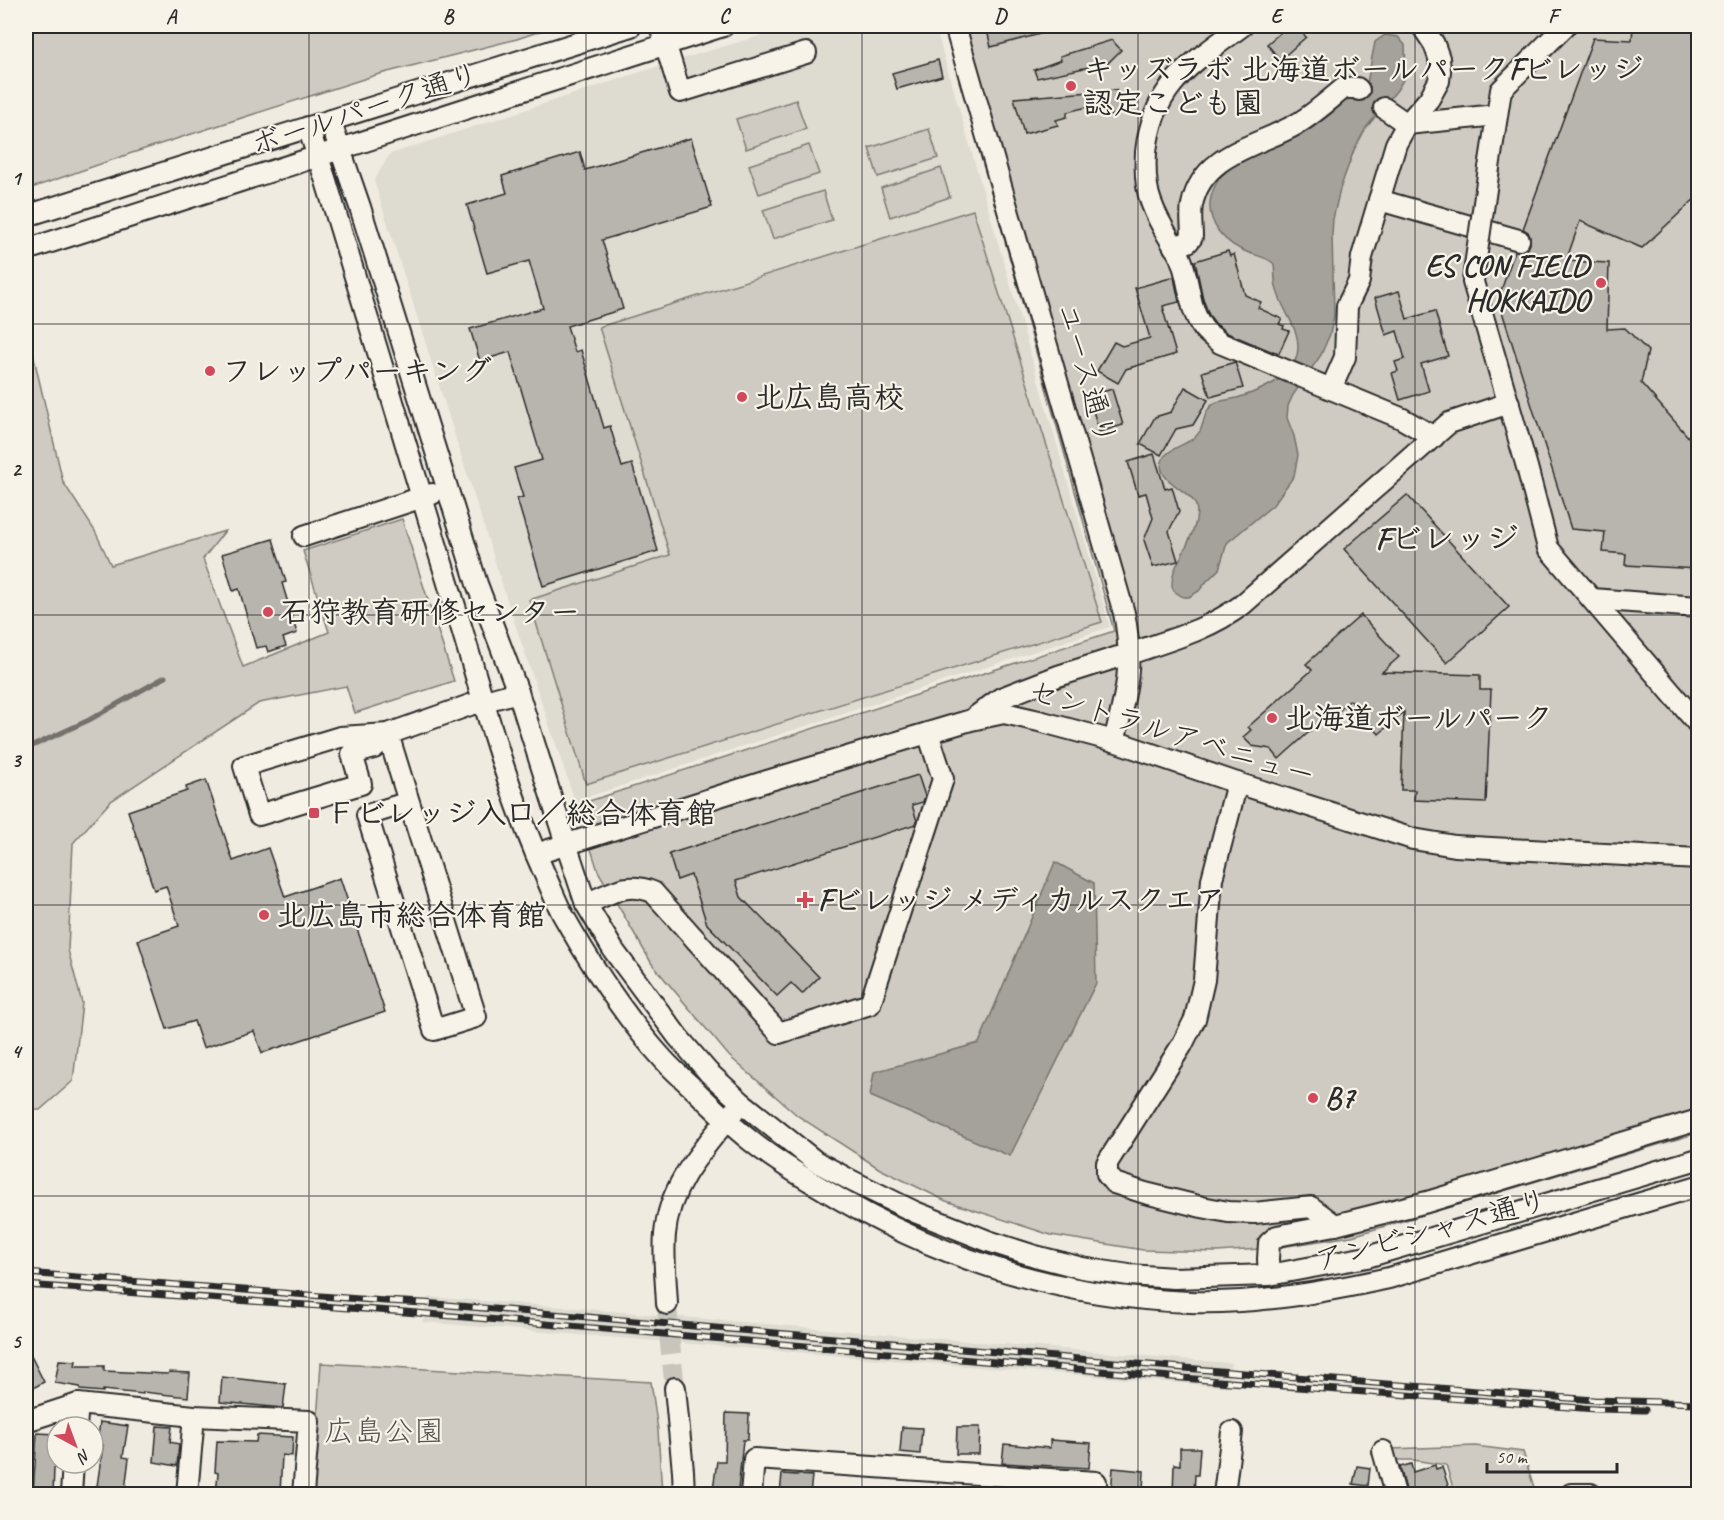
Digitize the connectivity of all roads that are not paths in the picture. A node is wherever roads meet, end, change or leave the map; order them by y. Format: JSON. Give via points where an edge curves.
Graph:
{"nodes":[{"id":1,"x":631,"y":26,"type":"edge"},
{"id":2,"x":723,"y":26,"type":"edge"},
{"id":3,"x":955,"y":26,"type":"edge"},
{"id":4,"x":1242,"y":26,"type":"edge"},
{"id":5,"x":1422,"y":26,"type":"edge"},
{"id":6,"x":1565,"y":26,"type":"edge"},
{"id":7,"x":663,"y":35,"type":"edge"},
{"id":8,"x":806,"y":53,"type":"dead end"},
{"id":9,"x":1359,"y":90,"type":"dead end"},
{"id":10,"x":1384,"y":108,"type":"dead end"},
{"id":11,"x":1497,"y":115,"type":"junction"},
{"id":12,"x":330,"y":120,"type":"junction"},
{"id":13,"x":1407,"y":124,"type":"junction"},
{"id":14,"x":308,"y":127,"type":"junction"},
{"id":15,"x":340,"y":148,"type":"junction"},
{"id":16,"x":318,"y":155,"type":"junction"},
{"id":17,"x":1379,"y":200,"type":"junction"},
{"id":18,"x":26,"y":216,"type":"edge"},
{"id":19,"x":1519,"y":240,"type":"dead end"},
{"id":20,"x":1174,"y":247,"type":"junction"},
{"id":21,"x":26,"y":250,"type":"edge"},
{"id":22,"x":1331,"y":389,"type":"junction"},
{"id":23,"x":1509,"y":403,"type":"junction"},
{"id":24,"x":1434,"y":437,"type":"junction"},
{"id":25,"x":447,"y":490,"type":"junction"},
{"id":26,"x":422,"y":497,"type":"junction"},
{"id":27,"x":304,"y":536,"type":"dead end"},
{"id":28,"x":1592,"y":599,"type":"junction"},
{"id":29,"x":1698,"y":607,"type":"edge"},
{"id":30,"x":1138,"y":651,"type":"dead end"},
{"id":31,"x":1118,"y":657,"type":"dead end"},
{"id":32,"x":518,"y":692,"type":"junction"},
{"id":33,"x":484,"y":702,"type":"junction"},
{"id":34,"x":971,"y":720,"type":"junction"},
{"id":35,"x":1698,"y":724,"type":"edge"},
{"id":36,"x":928,"y":733,"type":"junction"},
{"id":37,"x":388,"y":734,"type":"junction"},
{"id":38,"x":1114,"y":741,"type":"junction"},
{"id":39,"x":1237,"y":783,"type":"junction"},
{"id":40,"x":409,"y":802,"type":"junction"},
{"id":41,"x":566,"y":844,"type":"junction"},
{"id":42,"x":536,"y":854,"type":"junction"},
{"id":43,"x":1698,"y":860,"type":"edge"},
{"id":44,"x":586,"y":903,"type":"junction"},
{"id":45,"x":741,"y":1102,"type":"junction"},
{"id":46,"x":726,"y":1120,"type":"junction"},
{"id":47,"x":1698,"y":1120,"type":"edge"},
{"id":48,"x":1698,"y":1159,"type":"edge"},
{"id":49,"x":1698,"y":1186,"type":"edge"},
{"id":50,"x":1335,"y":1225,"type":"junction"},
{"id":51,"x":1269,"y":1275,"type":"junction"},
{"id":52,"x":668,"y":1304,"type":"tunnel mouth"},
{"id":53,"x":675,"y":1388,"type":"tunnel mouth"},
{"id":54,"x":78,"y":1404,"type":"junction"},
{"id":55,"x":77,"y":1415,"type":"edge"},
{"id":56,"x":194,"y":1416,"type":"junction"},
{"id":57,"x":26,"y":1421,"type":"edge"},
{"id":58,"x":1232,"y":1432,"type":"dead end"},
{"id":59,"x":1383,"y":1451,"type":"dead end"},
{"id":60,"x":73,"y":1475,"type":"edge"},
{"id":61,"x":71,"y":1494,"type":"edge"},
{"id":62,"x":187,"y":1494,"type":"edge"},
{"id":63,"x":303,"y":1494,"type":"edge"},
{"id":64,"x":684,"y":1494,"type":"edge"},
{"id":65,"x":751,"y":1494,"type":"edge"},
{"id":66,"x":1095,"y":1494,"type":"edge"},
{"id":67,"x":1224,"y":1494,"type":"edge"},
{"id":68,"x":1395,"y":1494,"type":"edge"},
{"id":69,"x":1571,"y":1494,"type":"edge"},
{"id":70,"x":1591,"y":1494,"type":"edge"}],
"edges":[{"from":1,"to":12,"type":"street","name":"ボールパーク通り"},
{"from":2,"to":7,"type":"street","name":"ボールパーク通り"},
{"from":3,"to":38,"type":"street","name":"ユース通り","via":[[1124,613],[1129,672]]},
{"from":4,"to":20,"type":"street","via":[[1191,64],[1172,84],[1151,125],[1145,168],[1147,188]]},
{"from":5,"to":13,"type":"street","via":[[1434,44],[1440,71],[1429,99]]},
{"from":6,"to":11,"type":"street","via":[[1500,90]]},
{"from":7,"to":8,"type":"street","via":[[680,92]]},
{"from":7,"to":15,"type":"street","name":"ボールパーク通り"},
{"from":9,"to":20,"type":"street","via":[[1344,88],[1297,124],[1227,156],[1199,186],[1192,205],[1192,237]]},
{"from":10,"to":13,"type":"street"},
{"from":11,"to":13,"type":"street"},
{"from":11,"to":23,"type":"street","bridge":true,"via":[[1473,282]]},
{"from":12,"to":14,"type":"street","name":"ボールパーク通り"},
{"from":12,"to":15,"type":"street","name":"アンビシャス通り"},
{"from":13,"to":17,"type":"street","via":[[1396,144]]},
{"from":14,"to":16,"type":"street","name":"アンビシャス通り"},
{"from":14,"to":18,"type":"street","name":"ボールパーク通り"},
{"from":15,"to":16,"type":"street","name":"ボールパーク通り"},
{"from":15,"to":25,"type":"street","name":"アンビシャス通り"},
{"from":16,"to":21,"type":"street","name":"ボールパーク通り"},
{"from":16,"to":26,"type":"street","name":"アンビシャス通り"},
{"from":17,"to":19,"type":"street"},
{"from":17,"to":22,"type":"street","via":[[1359,281],[1347,306],[1344,357]]},
{"from":20,"to":22,"type":"street","via":[[1186,272],[1194,312],[1204,329],[1220,343]]},
{"from":22,"to":24,"type":"street","via":[[1401,418]]},
{"from":23,"to":24,"type":"street","via":[[1449,423]]},
{"from":23,"to":28,"type":"street","via":[[1548,548]]},
{"from":24,"to":30,"type":"street","via":[[1242,605],[1208,626]]},
{"from":25,"to":26,"type":"street"},
{"from":25,"to":32,"type":"street","name":"アンビシャス通り"},
{"from":26,"to":27,"type":"street"},
{"from":26,"to":33,"type":"street","name":"アンビシャス通り"},
{"from":28,"to":29,"type":"street"},
{"from":28,"to":35,"type":"street"},
{"from":31,"to":34,"type":"street","via":[[1001,698]]},
{"from":32,"to":33,"type":"street"},
{"from":32,"to":41,"type":"street","name":"アンビシャス通り"},
{"from":33,"to":37,"type":"street"},
{"from":33,"to":42,"type":"street","name":"アンビシャス通り"},
{"from":34,"to":36,"type":"street","name":"セントラルアベニュー"},
{"from":34,"to":38,"type":"street","name":"セントラルアベニュー","via":[[1004,714]]},
{"from":36,"to":41,"type":"street","name":"セントラルアベニュー"},
{"from":36,"to":44,"type":"street","via":[[943,779],[870,1004],[779,1033],[653,892],[627,886]]},
{"from":37,"to":37,"type":"street","via":[[374,747],[352,754],[361,784],[259,815],[244,766],[340,736]]},
{"from":37,"to":40,"type":"street"},
{"from":38,"to":39,"type":"street","name":"セントラルアベニュー"},
{"from":39,"to":43,"type":"street","name":"セントラルアベニュー","via":[[1413,839],[1446,845]]},
{"from":39,"to":50,"type":"street","via":[[1212,879],[1204,980],[1195,1019],[1107,1162],[1107,1174],[1114,1183],[1145,1193],[1228,1212],[1267,1213],[1311,1207]]},
{"from":40,"to":40,"type":"street","via":[[476,1017],[434,1030],[368,815]]},
{"from":41,"to":42,"type":"street","name":"セントラルアベニュー"},
{"from":41,"to":44,"type":"street","name":"アンビシャス通り"},
{"from":42,"to":46,"type":"street","name":"アンビシャス通り","via":[[561,911],[622,1008],[663,1059]]},
{"from":44,"to":45,"type":"street","name":"アンビシャス通り","via":[[614,951],[678,1037]]},
{"from":45,"to":46,"type":"street"},
{"from":45,"to":51,"type":"street","name":"アンビシャス通り","via":[[815,1161],[915,1212],[988,1241],[1082,1268],[1129,1275]]},
{"from":46,"to":49,"type":"street","name":"アンビシャス通り","via":[[784,1165],[907,1236],[990,1268],[1129,1298],[1230,1301],[1337,1289],[1389,1278]]},
{"from":46,"to":52,"type":"street","via":[[692,1164],[671,1204],[665,1236]]},
{"from":47,"to":50,"type":"street","via":[[1427,1202]]},
{"from":48,"to":51,"type":"street","name":"アンビシャス通り","via":[[1367,1257]]},
{"from":50,"to":51,"type":"street","via":[[1277,1236],[1269,1243]]},
{"from":53,"to":64,"type":"street"},
{"from":54,"to":55,"type":"street"},
{"from":54,"to":56,"type":"street"},
{"from":54,"to":57,"type":"street"},
{"from":56,"to":62,"type":"street"},
{"from":56,"to":63,"type":"street","via":[[309,1420]]},
{"from":58,"to":67,"type":"street"},
{"from":59,"to":68,"type":"street"},
{"from":60,"to":61,"type":"street"},
{"from":65,"to":66,"type":"street","via":[[754,1459],[1096,1482]]},
{"from":69,"to":70,"type":"street"}]}
